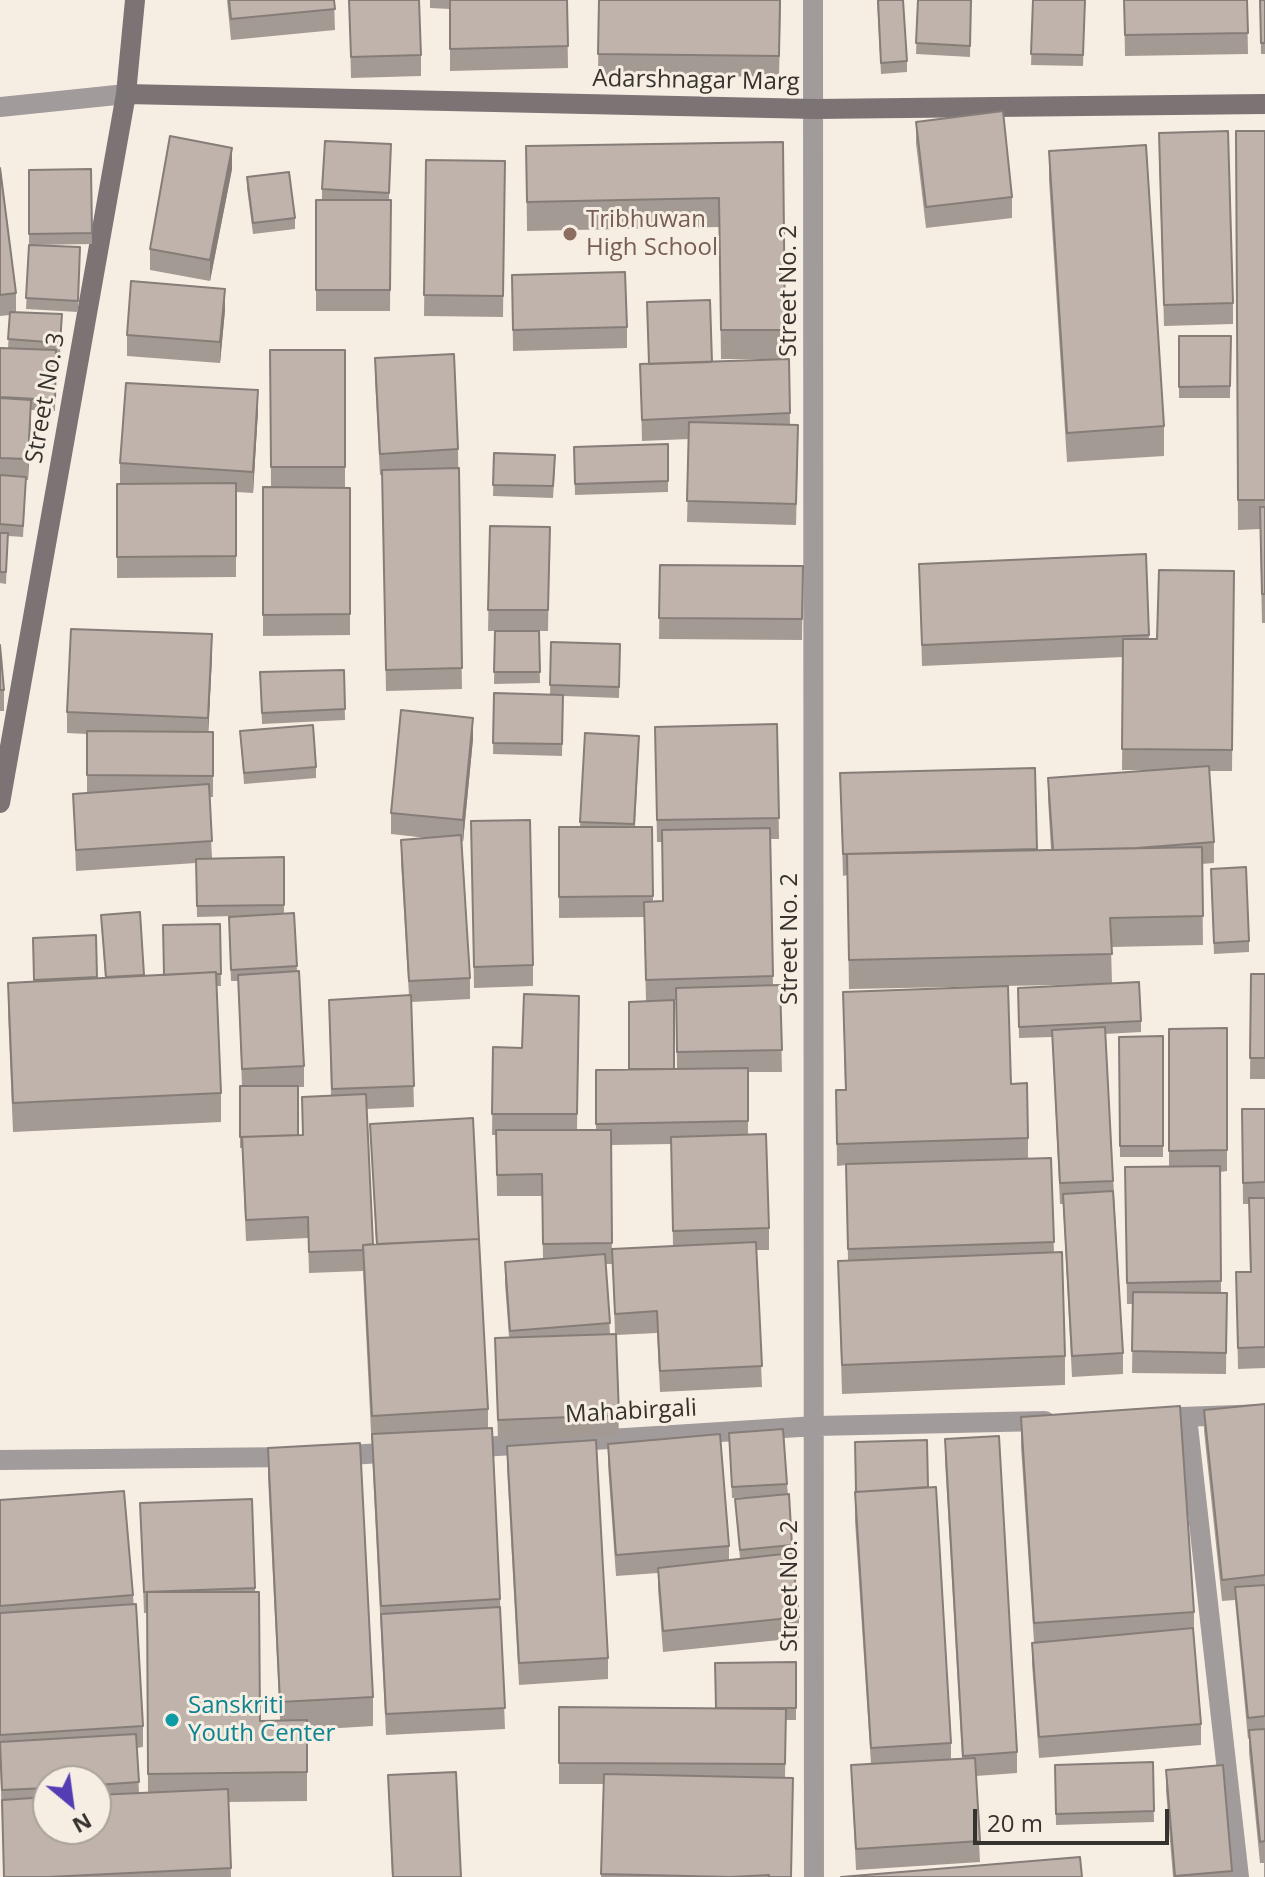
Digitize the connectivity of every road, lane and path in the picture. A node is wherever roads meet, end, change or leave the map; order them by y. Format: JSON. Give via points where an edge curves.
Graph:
{"nodes":[{"id":1,"x":135,"y":0,"type":"edge"},
{"id":2,"x":813,"y":0,"type":"edge"},
{"id":3,"x":126,"y":94,"type":"junction"},
{"id":4,"x":1265,"y":104,"type":"edge"},
{"id":5,"x":0,"y":107,"type":"edge"},
{"id":6,"x":815,"y":109,"type":"junction"},
{"id":7,"x":0,"y":803,"type":"edge"},
{"id":8,"x":1265,"y":1414,"type":"edge"},
{"id":9,"x":1187,"y":1417,"type":"junction"},
{"id":10,"x":1125,"y":1419,"type":"edge"},
{"id":11,"x":1063,"y":1420,"type":"edge"},
{"id":12,"x":816,"y":1426,"type":"junction"},
{"id":13,"x":443,"y":1449,"type":"edge"},
{"id":14,"x":412,"y":1451,"type":"edge"},
{"id":15,"x":0,"y":1460,"type":"edge"},
{"id":16,"x":814,"y":1877,"type":"edge"},
{"id":17,"x":1239,"y":1877,"type":"edge"}],
"edges":[{"from":1,"to":3,"type":"street","name":"Street No. 3"},
{"from":2,"to":6,"type":"street","name":"Street No. 2"},
{"from":3,"to":5,"type":"street"},
{"from":3,"to":6,"type":"street","name":"Adarshnagar Marg"},
{"from":3,"to":7,"type":"street","name":"Street No. 3"},
{"from":4,"to":6,"type":"street","name":"Adarshnagar Marg"},
{"from":6,"to":12,"type":"street","name":"Street No. 2"},
{"from":8,"to":9,"type":"street"},
{"from":9,"to":10,"type":"street"},
{"from":9,"to":17,"type":"street"},
{"from":11,"to":12,"type":"street","name":"Mahabirgali"},
{"from":12,"to":13,"type":"street","name":"Mahabirgali"},
{"from":12,"to":16,"type":"street","name":"Street No. 2"},
{"from":14,"to":15,"type":"street"}]}
